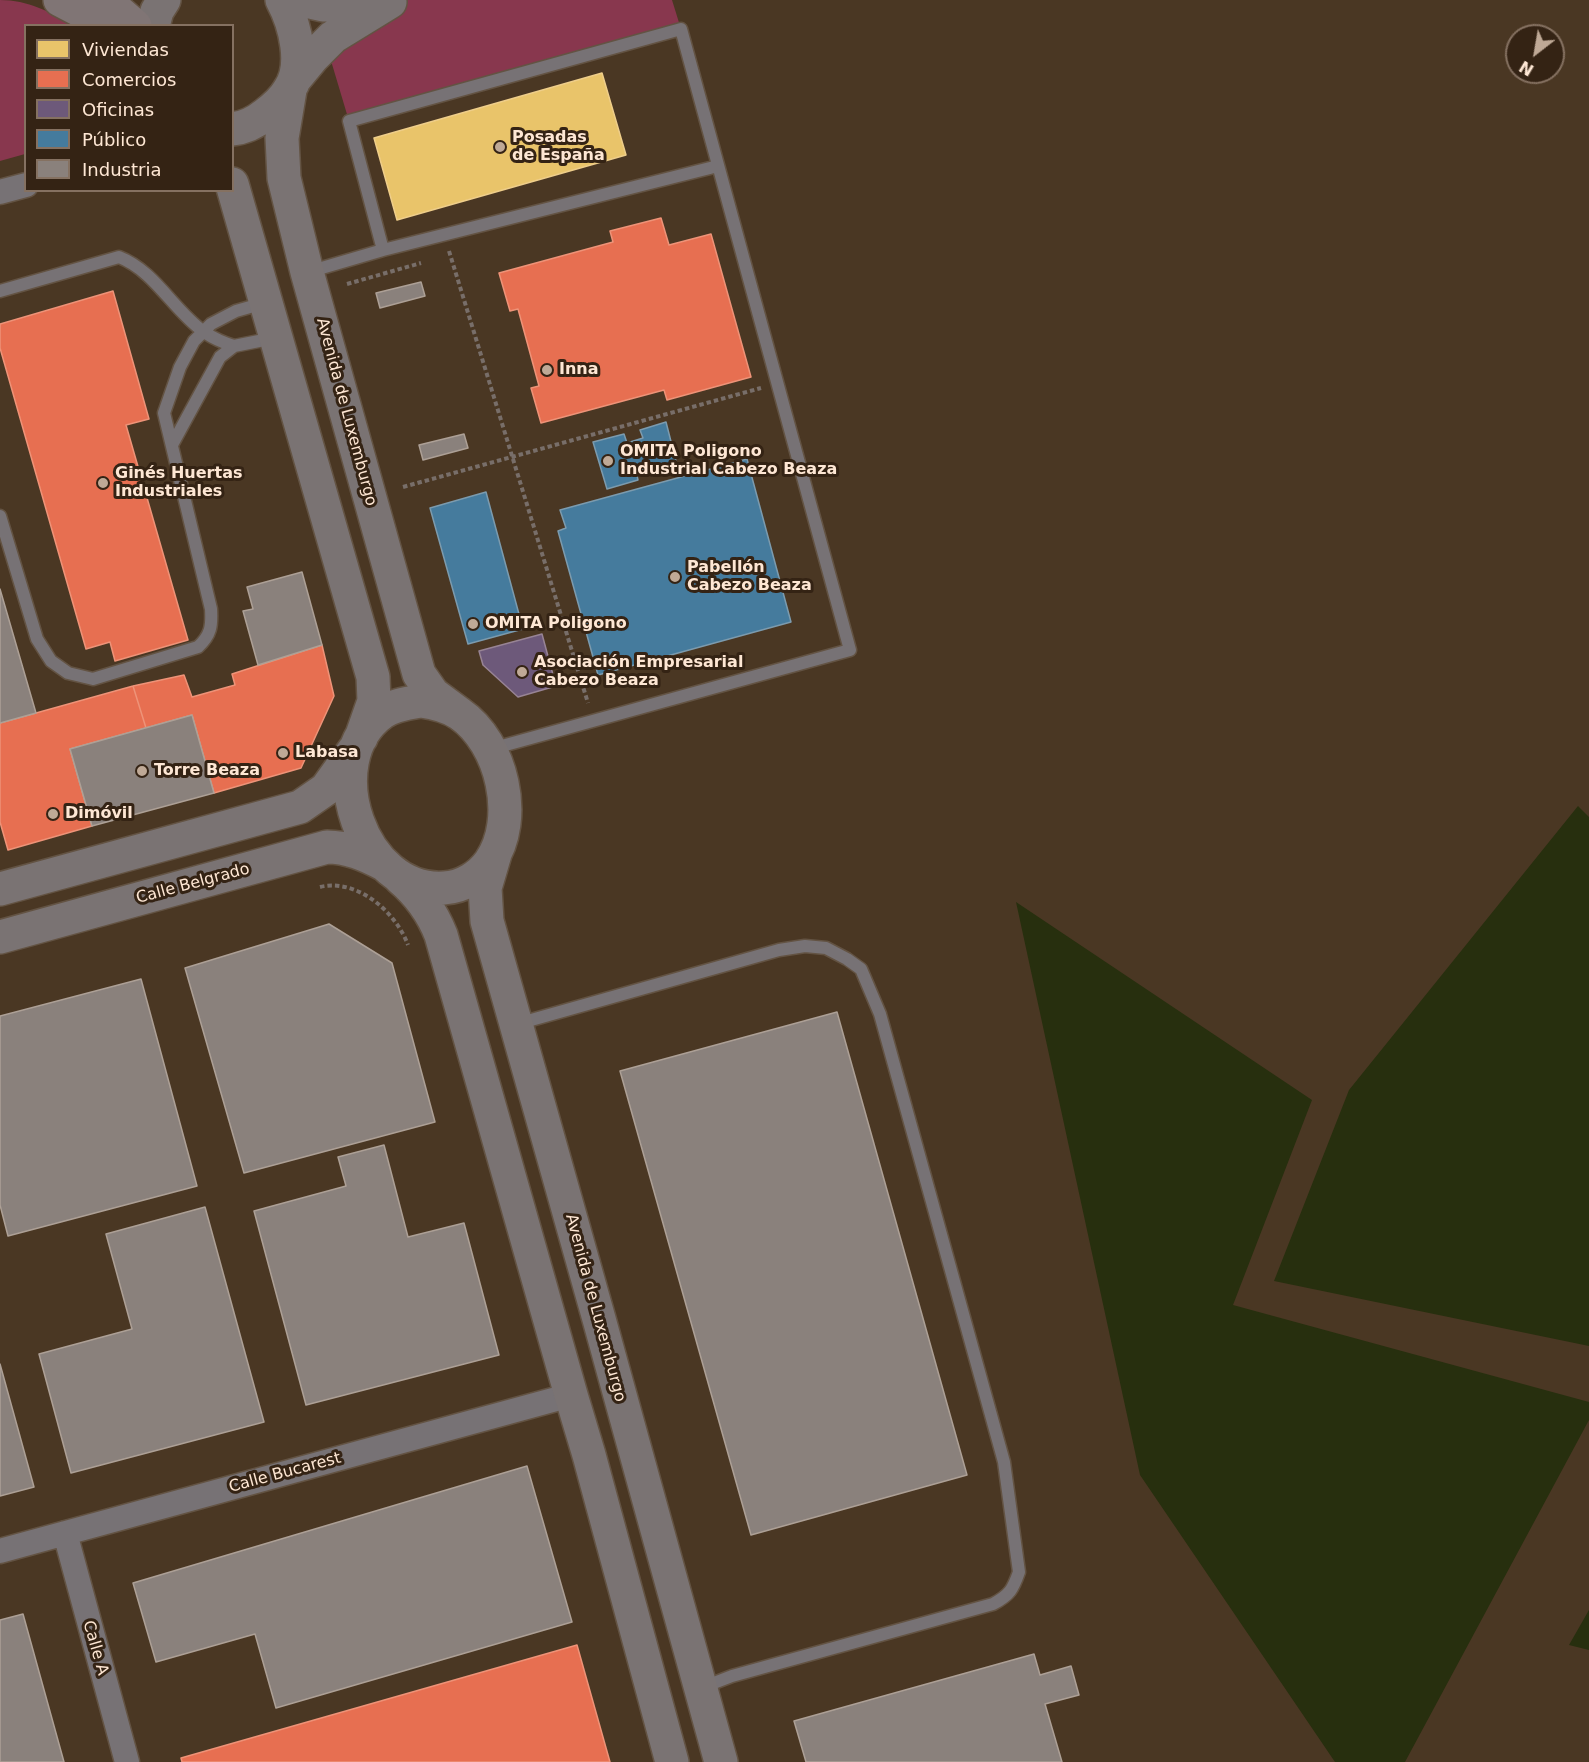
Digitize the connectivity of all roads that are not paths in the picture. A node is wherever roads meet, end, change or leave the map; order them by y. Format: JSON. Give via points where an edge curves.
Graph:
{"nodes":[{"id":1,"x":60,"y":0,"type":"edge"},
{"id":2,"x":105,"y":0,"type":"edge"},
{"id":3,"x":282,"y":0,"type":"edge"},
{"id":4,"x":301,"y":0,"type":"edge"},
{"id":5,"x":394,"y":1,"type":"edge"},
{"id":6,"x":154,"y":12,"type":"edge"},
{"id":7,"x":96,"y":24,"type":"edge"},
{"id":8,"x":292,"y":85,"type":"junction"},
{"id":9,"x":235,"y":129,"type":"edge"},
{"id":10,"x":718,"y":166,"type":"junction"},
{"id":11,"x":24,"y":186,"type":"edge"},
{"id":12,"x":234,"y":191,"type":"edge"},
{"id":13,"x":0,"y":192,"type":"edge"},
{"id":14,"x":382,"y":250,"type":"junction"},
{"id":15,"x":307,"y":272,"type":"junction"},
{"id":16,"x":0,"y":291,"type":"edge"},
{"id":17,"x":266,"y":302,"type":"junction"},
{"id":18,"x":204,"y":331,"type":"junction"},
{"id":19,"x":276,"y":338,"type":"junction"},
{"id":20,"x":234,"y":346,"type":"junction"},
{"id":21,"x":172,"y":445,"type":"junction"},
{"id":22,"x":0,"y":516,"type":"edge"},
{"id":23,"x":460,"y":714,"type":"junction"},
{"id":24,"x":359,"y":741,"type":"junction"},
{"id":25,"x":490,"y":749,"type":"junction"},
{"id":26,"x":495,"y":854,"type":"junction"},
{"id":27,"x":392,"y":872,"type":"junction"},
{"id":28,"x":0,"y":889,"type":"edge"},
{"id":29,"x":0,"y":937,"type":"edge"},
{"id":30,"x":516,"y":1024,"type":"junction"},
{"id":31,"x":616,"y":1383,"type":"junction"},
{"id":32,"x":571,"y":1395,"type":"junction"},
{"id":33,"x":65,"y":1533,"type":"junction"},
{"id":34,"x":0,"y":1551,"type":"edge"},
{"id":35,"x":700,"y":1688,"type":"junction"},
{"id":36,"x":127,"y":1762,"type":"edge"},
{"id":37,"x":672,"y":1762,"type":"edge"},
{"id":38,"x":721,"y":1762,"type":"edge"}],
"edges":[{"from":1,"to":7,"type":"highway"},
{"from":2,"to":6,"type":"highway"},
{"from":3,"to":8,"type":"main road","name":"Avenida de Luxemburgo","via":[[296,33]]},
{"from":4,"to":5,"type":"main road","via":[[323,5]]},
{"from":5,"to":8,"type":"main road","via":[[333,37]]},
{"from":8,"to":9,"type":"main road","via":[[274,108],[256,122]]},
{"from":8,"to":15,"type":"main road","name":"Avenida de Luxemburgo","via":[[283,124],[282,161]]},
{"from":10,"to":14,"type":"lane"},
{"from":10,"to":14,"type":"lane","via":[[681,29],[349,121]]},
{"from":10,"to":25,"type":"lane","via":[[850,650]]},
{"from":11,"to":13,"type":"street"},
{"from":12,"to":17,"type":"main road"},
{"from":14,"to":15,"type":"lane"},
{"from":15,"to":23,"type":"main road","name":"Avenida de Luxemburgo","via":[[419,674],[432,694]]},
{"from":16,"to":18,"type":"lane","via":[[119,257],[140,269]]},
{"from":17,"to":18,"type":"lane","via":[[236,311]]},
{"from":17,"to":19,"type":"main road"},
{"from":18,"to":20,"type":"lane"},
{"from":18,"to":21,"type":"lane","via":[[180,367],[164,412]]},
{"from":19,"to":20,"type":"lane"},
{"from":19,"to":24,"type":"main road","via":[[374,677],[374,702]]},
{"from":20,"to":21,"type":"lane","via":[[220,357]]},
{"from":21,"to":22,"type":"lane","via":[[211,609],[208,638],[198,647],[93,679],[68,673],[51,661],[38,639]]},
{"from":23,"to":24,"type":"main road","via":[[421,701],[403,704],[383,712]]},
{"from":23,"to":25,"type":"main road"},
{"from":24,"to":27,"type":"main road","via":[[351,775],[357,816],[364,835]]},
{"from":24,"to":28,"type":"main road","via":[[326,789],[300,807]]},
{"from":25,"to":26,"type":"main road","via":[[498,768],[504,808],[502,834]]},
{"from":26,"to":27,"type":"main road","via":[[484,870],[454,887],[415,886]]},
{"from":26,"to":30,"type":"main road","name":"Avenida de Luxemburgo","via":[[484,888],[484,904]]},
{"from":27,"to":29,"type":"main road","name":"Calle Belgrado","via":[[367,856],[342,847],[327,847]]},
{"from":27,"to":32,"type":"main road","via":[[420,896],[441,935]]},
{"from":30,"to":31,"type":"main road","name":"Avenida de Luxemburgo"},
{"from":30,"to":35,"type":"lane","via":[[805,946],[826,948],[861,969],[890,1048],[1004,1462],[1019,1572],[1006,1598],[993,1604]]},
{"from":31,"to":32,"type":"main road"},
{"from":31,"to":35,"type":"main road","name":"Avenida de Luxemburgo"},
{"from":32,"to":33,"type":"street","name":"Calle Bucarest"},
{"from":32,"to":37,"type":"main road"},
{"from":33,"to":34,"type":"street","name":"Calle Bucarest"},
{"from":33,"to":36,"type":"street","name":"Calle A"},
{"from":35,"to":38,"type":"main road","name":"Avenida de Luxemburgo"}]}
